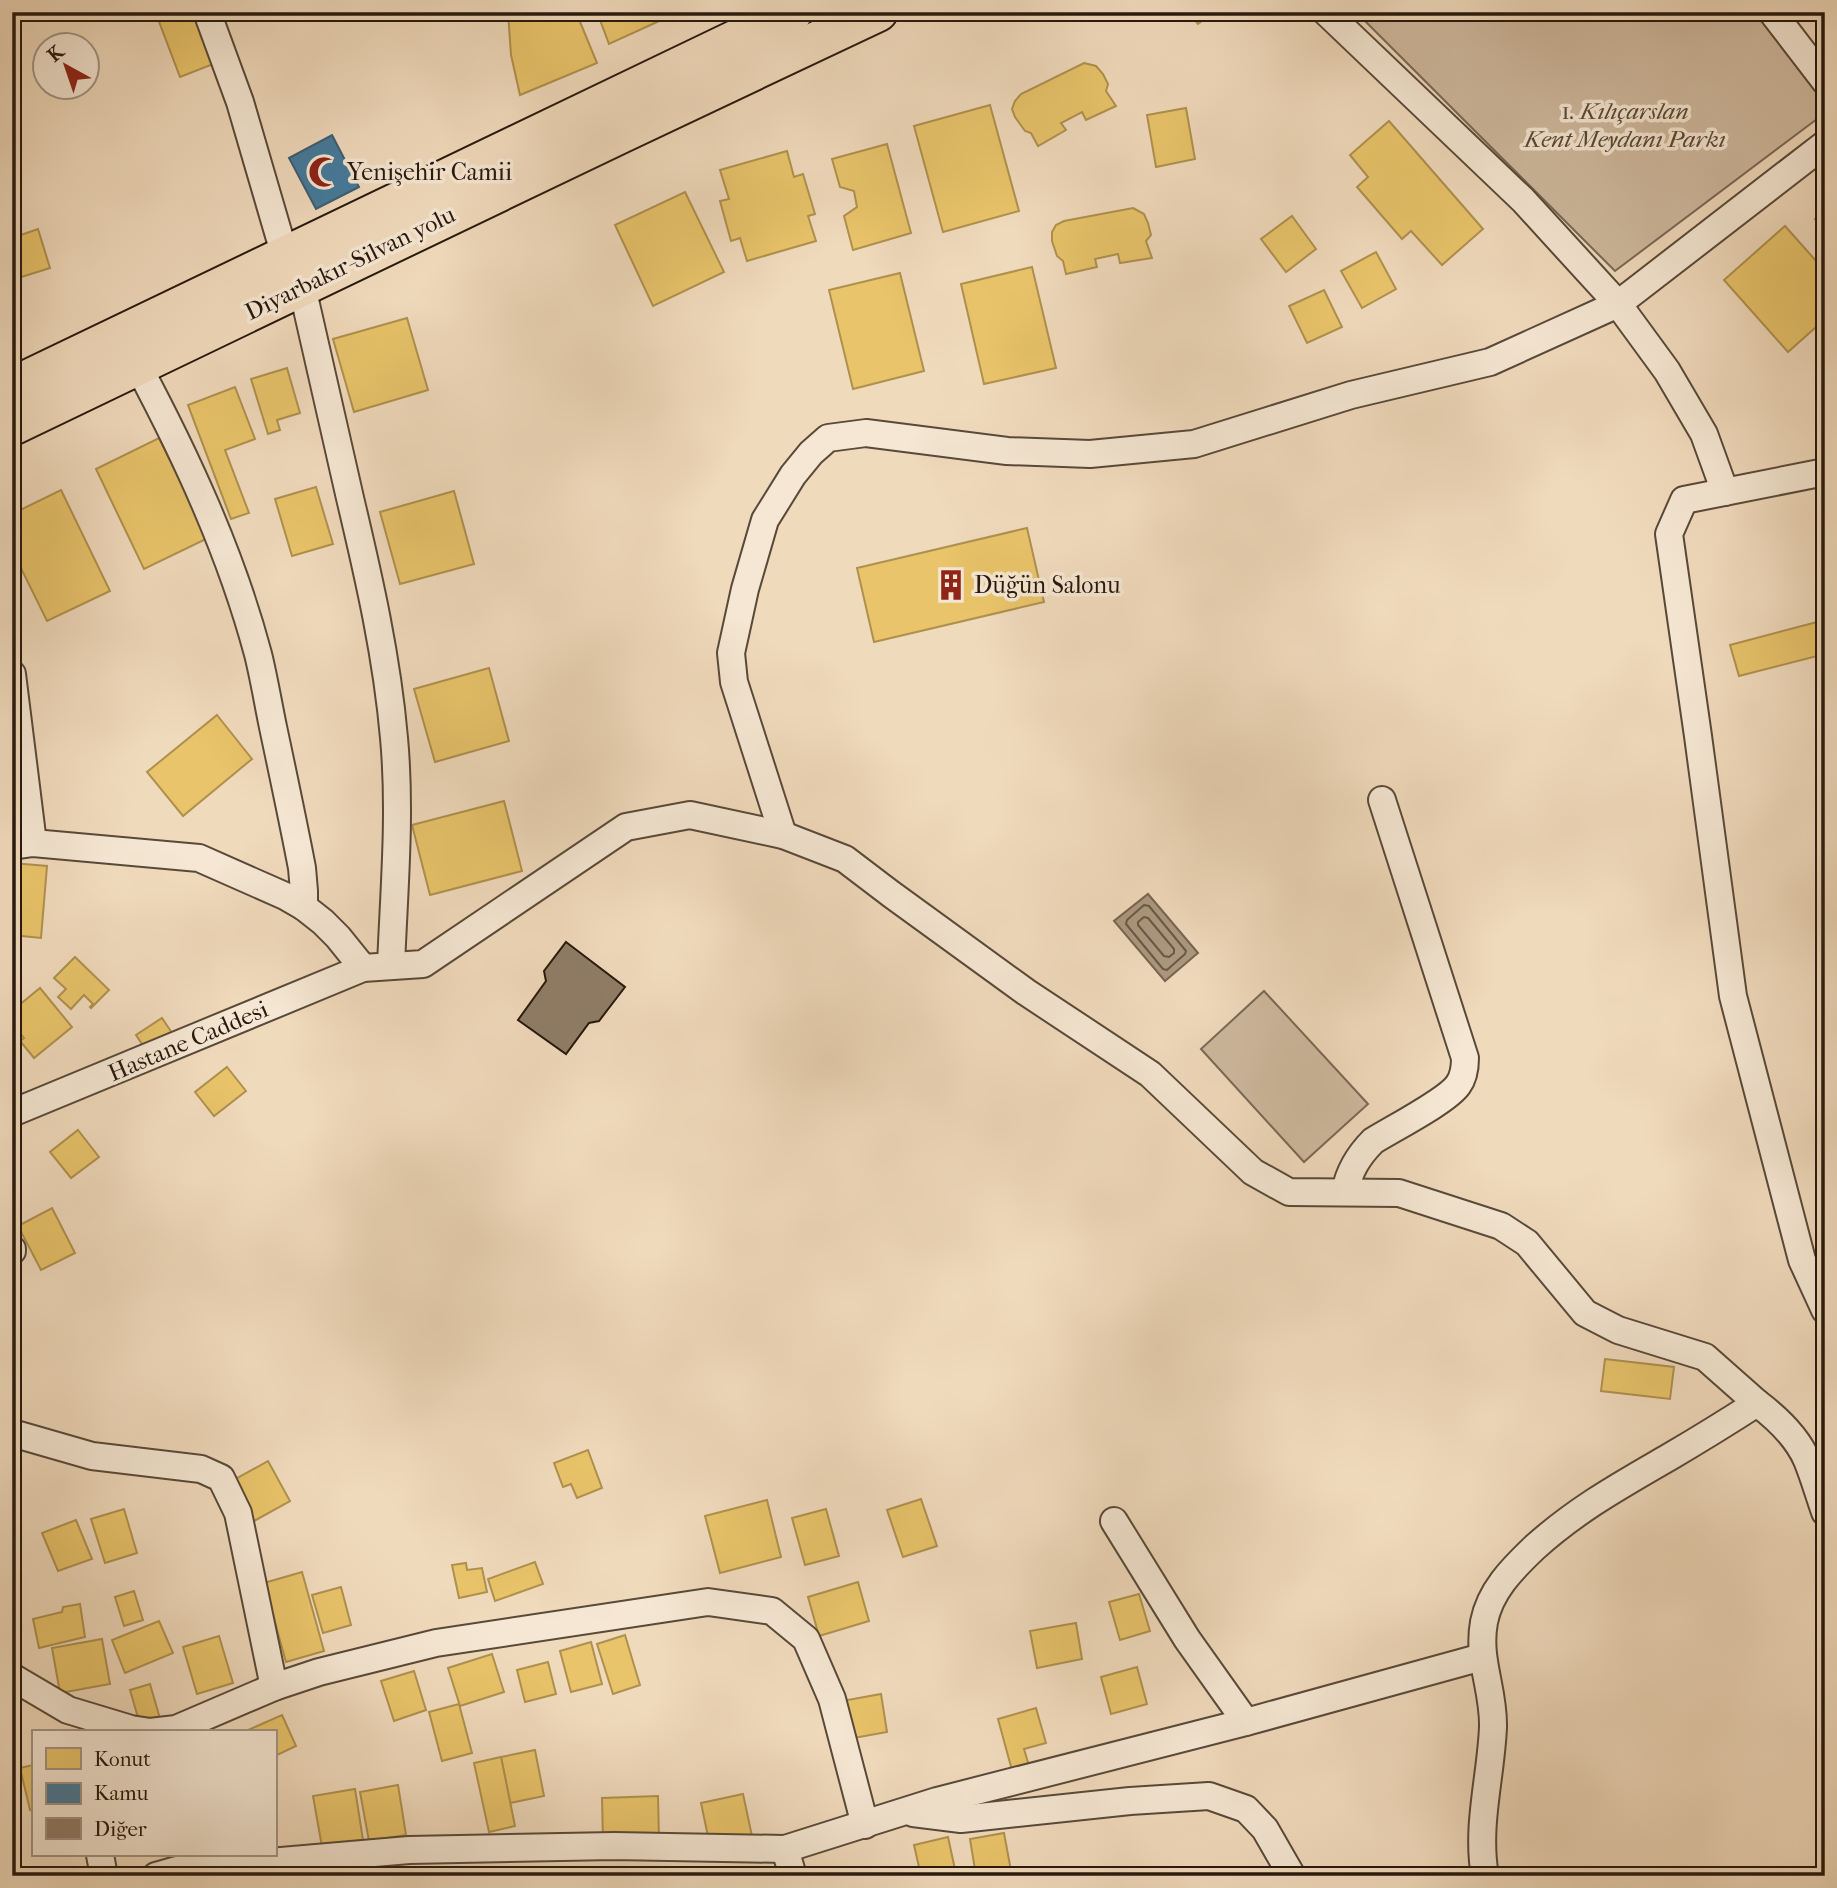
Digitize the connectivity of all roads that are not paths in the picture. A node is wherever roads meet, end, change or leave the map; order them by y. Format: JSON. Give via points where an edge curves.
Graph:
{"nodes":[{"id":1,"x":207,"y":12,"type":"edge"},
{"id":2,"x":878,"y":12,"type":"edge"},
{"id":3,"x":1326,"y":12,"type":"edge"},
{"id":4,"x":1772,"y":12,"type":"edge"},
{"id":5,"x":784,"y":14,"type":"edge"},
{"id":6,"x":1825,"y":80,"type":"edge"},
{"id":7,"x":613,"y":118,"type":"junction"},
{"id":8,"x":1825,"y":144,"type":"edge"},
{"id":9,"x":307,"y":265,"type":"junction"},
{"id":10,"x":1618,"y":304,"type":"junction"},
{"id":11,"x":138,"y":366,"type":"junction"},
{"id":12,"x":12,"y":387,"type":"edge"},
{"id":13,"x":12,"y":426,"type":"edge"},
{"id":14,"x":1825,"y":472,"type":"edge"},
{"id":15,"x":1725,"y":492,"type":"junction"},
{"id":16,"x":12,"y":674,"type":"edge"},
{"id":17,"x":1382,"y":800,"type":"dead end"},
{"id":18,"x":783,"y":835,"type":"junction"},
{"id":19,"x":23,"y":844,"type":"edge"},
{"id":20,"x":304,"y":907,"type":"junction"},
{"id":21,"x":391,"y":966,"type":"junction"},
{"id":22,"x":363,"y":968,"type":"junction"},
{"id":23,"x":12,"y":1114,"type":"edge"},
{"id":24,"x":1345,"y":1192,"type":"junction"},
{"id":25,"x":1825,"y":1310,"type":"edge"},
{"id":26,"x":1757,"y":1403,"type":"junction"},
{"id":27,"x":12,"y":1433,"type":"edge"},
{"id":28,"x":1825,"y":1512,"type":"edge"},
{"id":29,"x":1114,"y":1521,"type":"dead end"},
{"id":30,"x":1482,"y":1657,"type":"junction"},
{"id":31,"x":12,"y":1677,"type":"edge"},
{"id":32,"x":274,"y":1687,"type":"junction"},
{"id":33,"x":71,"y":1721,"type":"edge"},
{"id":34,"x":1246,"y":1722,"type":"junction"},
{"id":35,"x":137,"y":1730,"type":"edge"},
{"id":36,"x":167,"y":1730,"type":"edge"},
{"id":37,"x":902,"y":1812,"type":"junction"},
{"id":38,"x":865,"y":1825,"type":"junction"},
{"id":39,"x":785,"y":1849,"type":"junction"},
{"id":40,"x":100,"y":1856,"type":"edge"},
{"id":41,"x":104,"y":1876,"type":"edge"},
{"id":42,"x":156,"y":1876,"type":"edge"},
{"id":43,"x":793,"y":1876,"type":"edge"},
{"id":44,"x":1292,"y":1876,"type":"edge"},
{"id":45,"x":1485,"y":1876,"type":"edge"}],
"edges":[{"from":1,"to":9,"type":"street"},
{"from":2,"to":7,"type":"highway","name":"Diyarbakır-Silvan yolu"},
{"from":3,"to":10,"type":"street","via":[[1523,200]]},
{"from":4,"to":6,"type":"street"},
{"from":5,"to":7,"type":"highway","name":"Diyarbakır-Silvan yolu"},
{"from":7,"to":9,"type":"highway","name":"Diyarbakır-Silvan yolu"},
{"from":8,"to":10,"type":"street"},
{"from":9,"to":11,"type":"highway","name":"Diyarbakır-Silvan yolu"},
{"from":9,"to":12,"type":"highway","name":"Diyarbakır-Silvan yolu"},
{"from":9,"to":21,"type":"street","via":[[389,686],[397,794]]},
{"from":10,"to":15,"type":"street","via":[[1667,371],[1704,434]]},
{"from":10,"to":18,"type":"street","via":[[1490,362],[1351,395],[1194,444],[1090,454],[1007,451],[866,433],[828,438],[793,474],[765,520],[732,653],[734,682]]},
{"from":11,"to":13,"type":"highway","name":"Diyarbakır-Silvan yolu"},
{"from":11,"to":20,"type":"street","via":[[193,475],[240,595],[258,655],[302,867]]},
{"from":14,"to":15,"type":"street"},
{"from":15,"to":25,"type":"street","via":[[1684,500],[1669,534],[1733,996],[1802,1260]]},
{"from":16,"to":19,"type":"street"},
{"from":17,"to":24,"type":"street","via":[[1465,1068],[1453,1091],[1364,1150]]},
{"from":18,"to":21,"type":"street","name":"Hastane Caddesi","via":[[690,815],[626,827],[423,964]]},
{"from":18,"to":24,"type":"street","name":"Hastane Caddesi","via":[[845,859],[1026,992],[1150,1074],[1253,1172],[1289,1192]]},
{"from":19,"to":20,"type":"street","via":[[199,858]]},
{"from":20,"to":22,"type":"street","via":[[338,937]]},
{"from":21,"to":22,"type":"street","name":"Hastane Caddesi"},
{"from":22,"to":23,"type":"street","name":"Hastane Caddesi"},
{"from":24,"to":26,"type":"street","name":"Hastane Caddesi","via":[[1399,1193],[1501,1226],[1527,1243],[1586,1313],[1618,1330],[1705,1357]]},
{"from":26,"to":28,"type":"street","name":"Hastane Caddesi","via":[[1807,1459]]},
{"from":26,"to":30,"type":"street","via":[[1592,1502],[1523,1558],[1493,1597],[1485,1618]]},
{"from":27,"to":32,"type":"street","via":[[93,1456],[201,1469],[221,1478],[237,1513]]},
{"from":29,"to":34,"type":"street","via":[[1187,1639]]},
{"from":30,"to":34,"type":"street"},
{"from":30,"to":45,"type":"street","via":[[1493,1728],[1482,1825]]},
{"from":31,"to":33,"type":"street"},
{"from":32,"to":36,"type":"street"},
{"from":32,"to":38,"type":"street","via":[[436,1643],[708,1602],[772,1611],[806,1639],[832,1699]]},
{"from":33,"to":35,"type":"street"},
{"from":34,"to":37,"type":"street"},
{"from":37,"to":38,"type":"street"},
{"from":37,"to":44,"type":"street","via":[[961,1819],[1209,1796],[1246,1810],[1265,1829]]},
{"from":38,"to":39,"type":"street"},
{"from":39,"to":42,"type":"street","via":[[410,1850],[177,1870]]},
{"from":39,"to":43,"type":"street"},
{"from":40,"to":41,"type":"street"}]}
